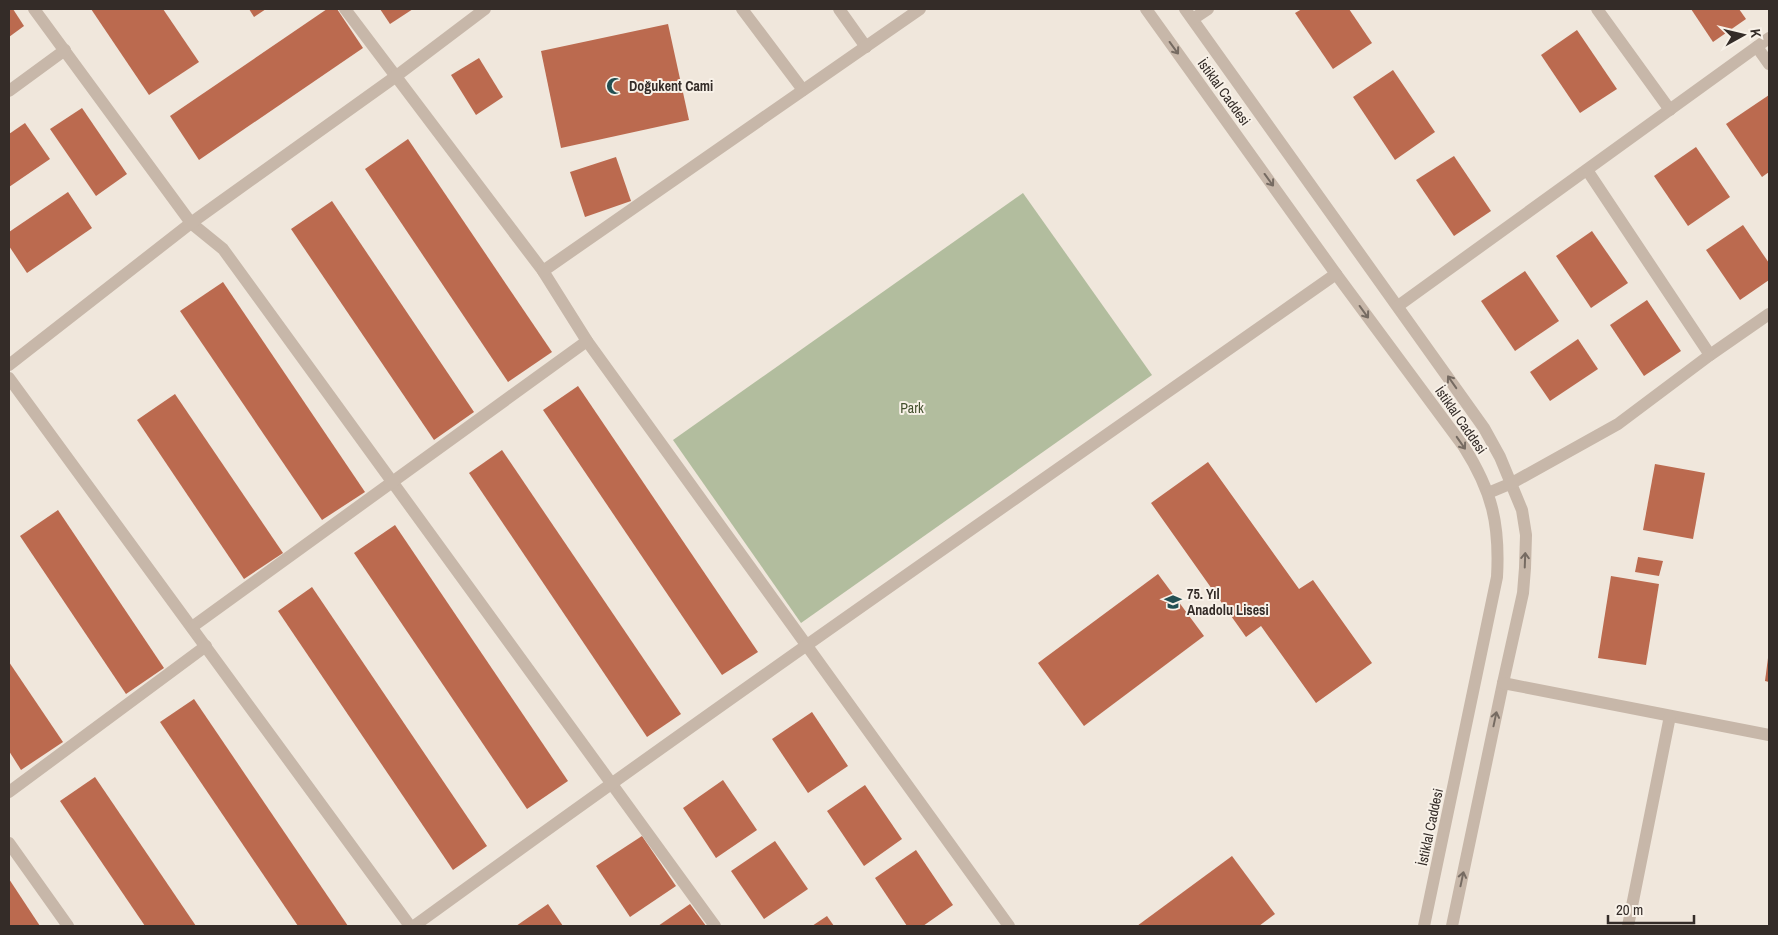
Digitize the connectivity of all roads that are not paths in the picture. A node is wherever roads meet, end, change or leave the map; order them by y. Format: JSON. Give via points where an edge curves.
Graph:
{"nodes":[{"id":1,"x":34,"y":9,"type":"edge"},
{"id":2,"x":345,"y":9,"type":"edge"},
{"id":3,"x":485,"y":9,"type":"edge"},
{"id":4,"x":742,"y":9,"type":"edge"},
{"id":5,"x":839,"y":9,"type":"edge"},
{"id":6,"x":920,"y":9,"type":"edge"},
{"id":7,"x":1146,"y":9,"type":"edge"},
{"id":8,"x":1208,"y":9,"type":"edge"},
{"id":9,"x":1597,"y":9,"type":"edge"},
{"id":10,"x":1189,"y":14,"type":"edge"},
{"id":11,"x":1769,"y":38,"type":"edge"},
{"id":12,"x":866,"y":47,"type":"junction"},
{"id":13,"x":1757,"y":47,"type":"junction"},
{"id":14,"x":65,"y":50,"type":"junction"},
{"id":15,"x":1769,"y":64,"type":"edge"},
{"id":16,"x":395,"y":77,"type":"junction"},
{"id":17,"x":803,"y":90,"type":"junction"},
{"id":18,"x":9,"y":91,"type":"edge"},
{"id":19,"x":1670,"y":110,"type":"junction"},
{"id":20,"x":1587,"y":170,"type":"junction"},
{"id":21,"x":191,"y":223,"type":"junction"},
{"id":22,"x":542,"y":271,"type":"junction"},
{"id":23,"x":1336,"y":274,"type":"junction"},
{"id":24,"x":1398,"y":306,"type":"junction"},
{"id":25,"x":1769,"y":314,"type":"edge"},
{"id":26,"x":587,"y":341,"type":"junction"},
{"id":27,"x":1710,"y":355,"type":"junction"},
{"id":28,"x":9,"y":365,"type":"edge"},
{"id":29,"x":9,"y":378,"type":"edge"},
{"id":30,"x":1512,"y":482,"type":"junction"},
{"id":31,"x":392,"y":483,"type":"junction"},
{"id":32,"x":1488,"y":494,"type":"junction"},
{"id":33,"x":192,"y":627,"type":"junction"},
{"id":34,"x":806,"y":645,"type":"junction"},
{"id":35,"x":206,"y":646,"type":"junction"},
{"id":36,"x":1502,"y":682,"type":"junction"},
{"id":37,"x":1670,"y":716,"type":"junction"},
{"id":38,"x":1769,"y":735,"type":"edge"},
{"id":39,"x":612,"y":782,"type":"junction"},
{"id":40,"x":9,"y":792,"type":"edge"},
{"id":41,"x":9,"y":843,"type":"edge"},
{"id":42,"x":68,"y":926,"type":"edge"},
{"id":43,"x":410,"y":926,"type":"edge"},
{"id":44,"x":414,"y":926,"type":"edge"},
{"id":45,"x":715,"y":926,"type":"edge"},
{"id":46,"x":1009,"y":926,"type":"edge"},
{"id":47,"x":1424,"y":926,"type":"edge"},
{"id":48,"x":1452,"y":926,"type":"edge"},
{"id":49,"x":1628,"y":926,"type":"edge"}],
"edges":[{"from":1,"to":14,"type":"street"},
{"from":2,"to":16,"type":"street"},
{"from":3,"to":16,"type":"street"},
{"from":4,"to":17,"type":"street"},
{"from":5,"to":12,"type":"street"},
{"from":6,"to":12,"type":"street"},
{"from":7,"to":23,"type":"street","name":"İstiklal Caddesi","one_way":true},
{"from":8,"to":10,"type":"street"},
{"from":9,"to":19,"type":"street"},
{"from":10,"to":24,"type":"street","name":"İstiklal Caddesi"},
{"from":11,"to":13,"type":"street"},
{"from":12,"to":17,"type":"street"},
{"from":13,"to":15,"type":"street"},
{"from":13,"to":19,"type":"street"},
{"from":14,"to":18,"type":"street"},
{"from":14,"to":21,"type":"street"},
{"from":16,"to":21,"type":"street"},
{"from":16,"to":22,"type":"street"},
{"from":17,"to":22,"type":"street"},
{"from":19,"to":20,"type":"street"},
{"from":20,"to":24,"type":"street"},
{"from":20,"to":27,"type":"street"},
{"from":21,"to":28,"type":"street"},
{"from":21,"to":31,"type":"street","via":[[224,249]]},
{"from":22,"to":26,"type":"street"},
{"from":23,"to":32,"type":"street","name":"İstiklal Caddesi","one_way":true,"via":[[1464,446]]},
{"from":23,"to":34,"type":"street"},
{"from":30,"to":24,"type":"street","name":"İstiklal Caddesi","one_way":true,"via":[[1484,428]]},
{"from":25,"to":27,"type":"street"},
{"from":26,"to":31,"type":"street"},
{"from":26,"to":34,"type":"street"},
{"from":27,"to":30,"type":"street","via":[[1618,424]]},
{"from":29,"to":33,"type":"street"},
{"from":30,"to":32,"type":"street"},
{"from":36,"to":30,"type":"street","name":"İstiklal Caddesi","one_way":true,"via":[[1523,593],[1525,568],[1526,535],[1522,510]]},
{"from":31,"to":33,"type":"street"},
{"from":31,"to":39,"type":"street"},
{"from":32,"to":47,"type":"street","name":"İstiklal Caddesi","via":[[1496,521],[1497,577]]},
{"from":33,"to":35,"type":"street"},
{"from":34,"to":39,"type":"street"},
{"from":34,"to":46,"type":"street"},
{"from":35,"to":40,"type":"street"},
{"from":35,"to":43,"type":"street"},
{"from":36,"to":37,"type":"street"},
{"from":48,"to":36,"type":"street","name":"İstiklal Caddesi","one_way":true},
{"from":37,"to":38,"type":"street"},
{"from":37,"to":49,"type":"street"},
{"from":39,"to":44,"type":"street"},
{"from":39,"to":45,"type":"street"},
{"from":41,"to":42,"type":"street"}]}
